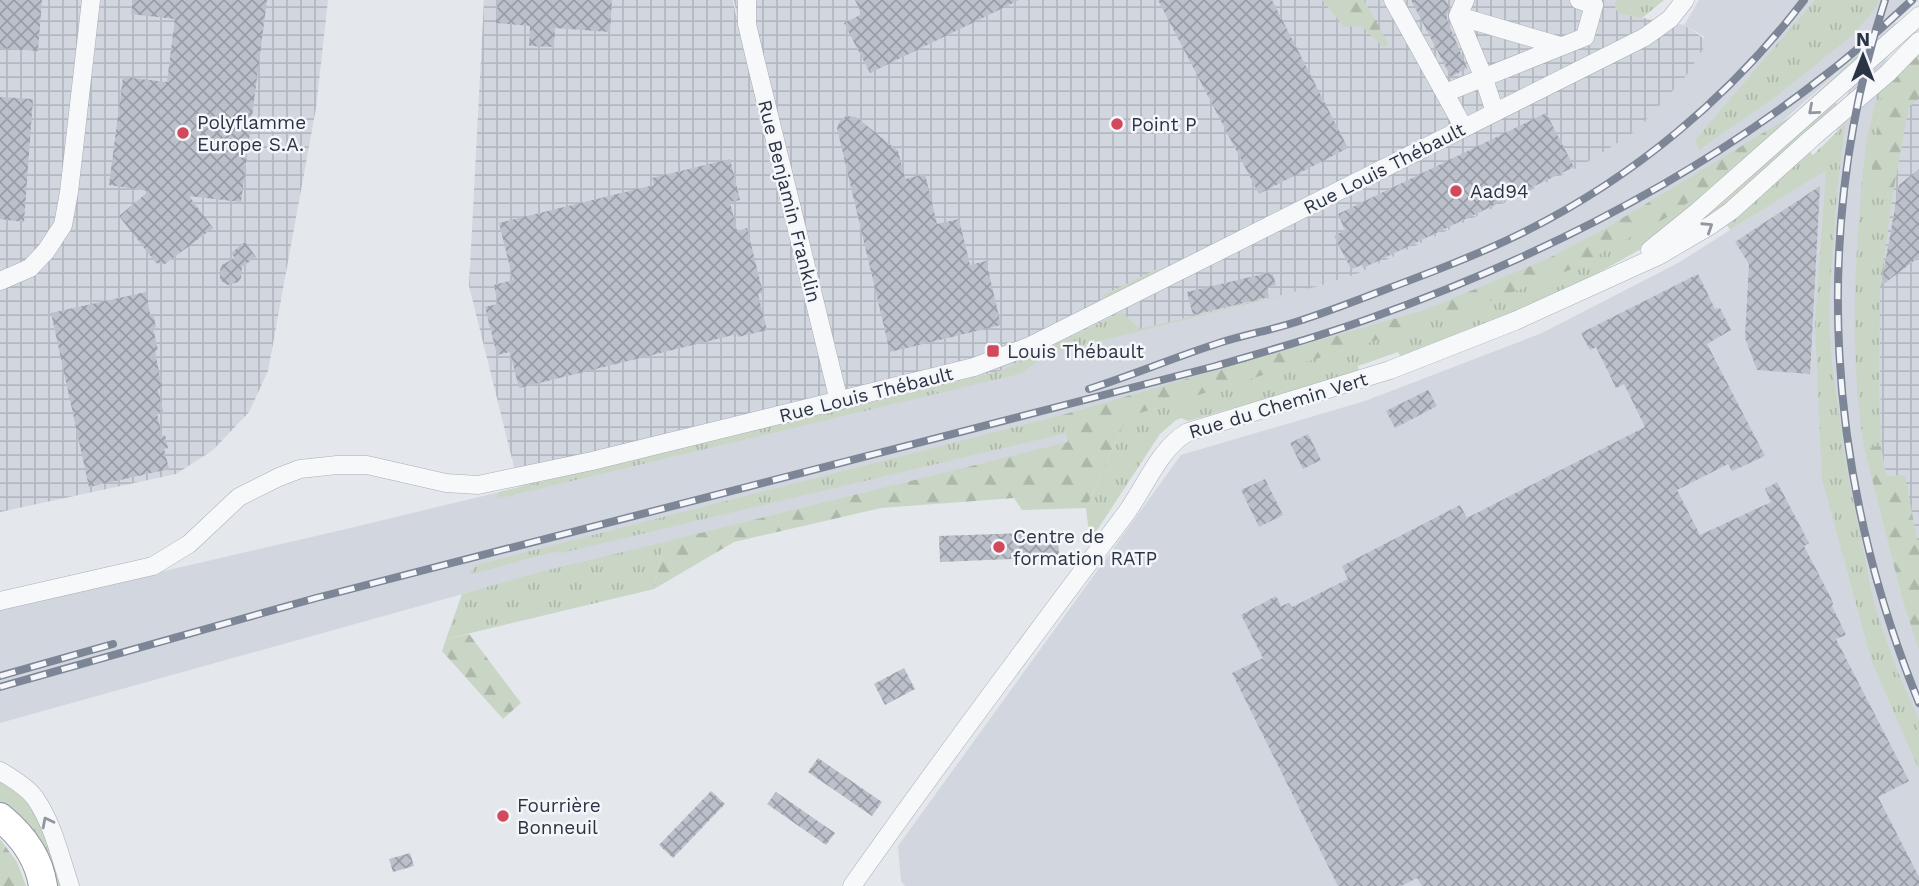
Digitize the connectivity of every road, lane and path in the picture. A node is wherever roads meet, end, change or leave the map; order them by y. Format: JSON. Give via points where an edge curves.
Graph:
{"nodes":[{"id":1,"x":91,"y":0,"type":"edge"},
{"id":2,"x":747,"y":0,"type":"edge"},
{"id":3,"x":1393,"y":0,"type":"edge"},
{"id":4,"x":1579,"y":0,"type":"edge"},
{"id":5,"x":1685,"y":0,"type":"edge"},
{"id":6,"x":1461,"y":8,"type":"edge"},
{"id":7,"x":1919,"y":16,"type":"edge"},
{"id":8,"x":1919,"y":41,"type":"edge"},
{"id":9,"x":1560,"y":46,"type":"junction"},
{"id":10,"x":1483,"y":76,"type":"junction"},
{"id":11,"x":1445,"y":93,"type":"junction"},
{"id":12,"x":1495,"y":112,"type":"junction"},
{"id":13,"x":1464,"y":128,"type":"junction"},
{"id":14,"x":0,"y":281,"type":"edge"},
{"id":15,"x":1581,"y":290,"type":"junction"},
{"id":16,"x":839,"y":401,"type":"junction"},
{"id":17,"x":0,"y":601,"type":"edge"},
{"id":18,"x":0,"y":771,"type":"edge"},
{"id":19,"x":0,"y":817,"type":"edge"},
{"id":20,"x":43,"y":886,"type":"edge"},
{"id":21,"x":70,"y":886,"type":"edge"},
{"id":22,"x":852,"y":886,"type":"edge"}],
"edges":[{"from":1,"to":14,"type":"street","via":[[63,225],[30,268]]},
{"from":2,"to":16,"type":"street","name":"Rue Benjamin Franklin","via":[[747,24]]},
{"from":3,"to":11,"type":"street"},
{"from":4,"to":9,"type":"street","via":[[1594,5],[1585,37]]},
{"from":5,"to":12,"type":"street","name":"Rue Louis Thébault","via":[[1670,19],[1645,37]]},
{"from":6,"to":9,"type":"street"},
{"from":6,"to":10,"type":"street"},
{"from":7,"to":15,"type":"street","name":"Rue du Chemin Vert","one_way":true,"via":[[1665,239]]},
{"from":15,"to":8,"type":"street","name":"Rue du Chemin Vert","one_way":true,"via":[[1660,255],[1731,211]]},
{"from":9,"to":10,"type":"street"},
{"from":10,"to":11,"type":"street"},
{"from":10,"to":12,"type":"street"},
{"from":11,"to":13,"type":"street"},
{"from":12,"to":13,"type":"street","name":"Rue Louis Thébault"},
{"from":13,"to":16,"type":"street","name":"Rue Louis Thébault","via":[[1030,346],[974,367]]},
{"from":15,"to":22,"type":"street","name":"Rue du Chemin Vert","via":[[1390,370],[1203,427],[1175,440],[1127,513]]},
{"from":16,"to":17,"type":"street","name":"Rue Louis Thébault","via":[[478,485],[446,484],[366,465],[300,469],[239,497],[189,544],[153,566]]},
{"from":21,"to":18,"type":"street","one_way":true,"via":[[52,829],[34,797]]},
{"from":19,"to":20,"type":"highway","via":[[31,852]]}]}
